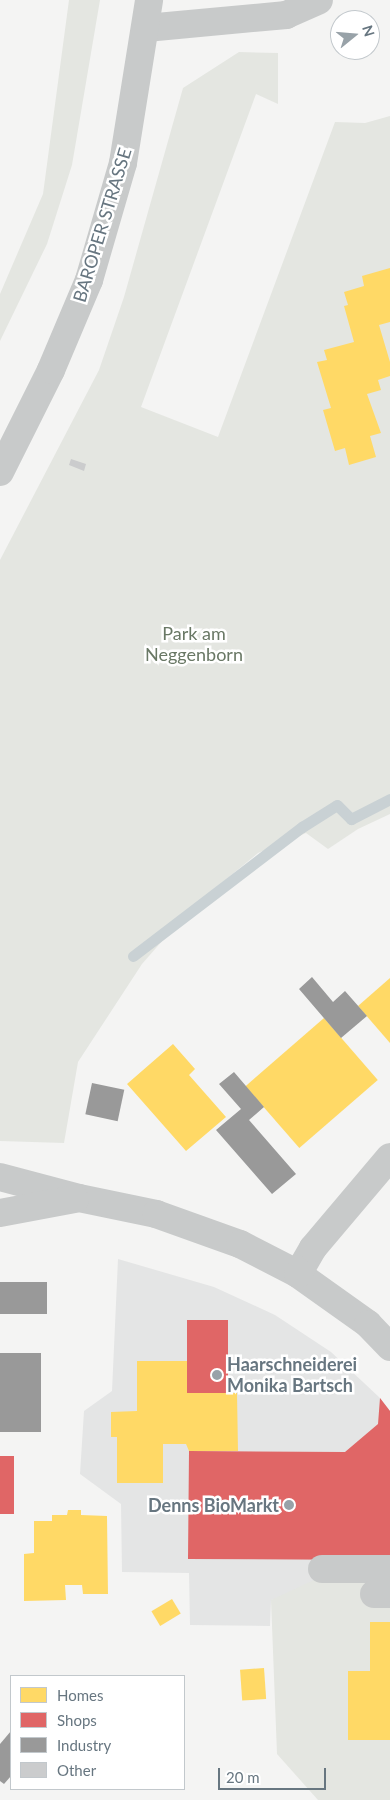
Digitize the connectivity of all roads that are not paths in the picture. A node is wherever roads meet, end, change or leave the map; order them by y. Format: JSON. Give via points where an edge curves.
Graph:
{"nodes":[{"id":1,"x":149,"y":0,"type":"edge"},
{"id":2,"x":319,"y":0,"type":"edge"},
{"id":3,"x":146,"y":28,"type":"junction"},
{"id":4,"x":1,"y":467,"type":"edge"},
{"id":5,"x":390,"y":1157,"type":"edge"},
{"id":6,"x":0,"y":1176,"type":"edge"},
{"id":7,"x":79,"y":1198,"type":"junction"},
{"id":8,"x":0,"y":1213,"type":"edge"},
{"id":9,"x":298,"y":1274,"type":"junction"},
{"id":10,"x":390,"y":1347,"type":"edge"},
{"id":11,"x":322,"y":1569,"type":"dead end"},
{"id":12,"x":390,"y":1569,"type":"edge"}],
"edges":[{"from":1,"to":3,"type":"street","name":"BAROPER STRASSE"},
{"from":2,"to":3,"type":"street","via":[[286,15]]},
{"from":3,"to":4,"type":"street","name":"BAROPER STRASSE","via":[[123,163],[88,280],[51,370]]},
{"from":5,"to":9,"type":"street","via":[[313,1248]]},
{"from":6,"to":7,"type":"street"},
{"from":7,"to":8,"type":"street"},
{"from":7,"to":9,"type":"street","via":[[131,1207],[203,1229]]},
{"from":9,"to":10,"type":"street","via":[[368,1324]]},
{"from":11,"to":12,"type":"street"}]}
